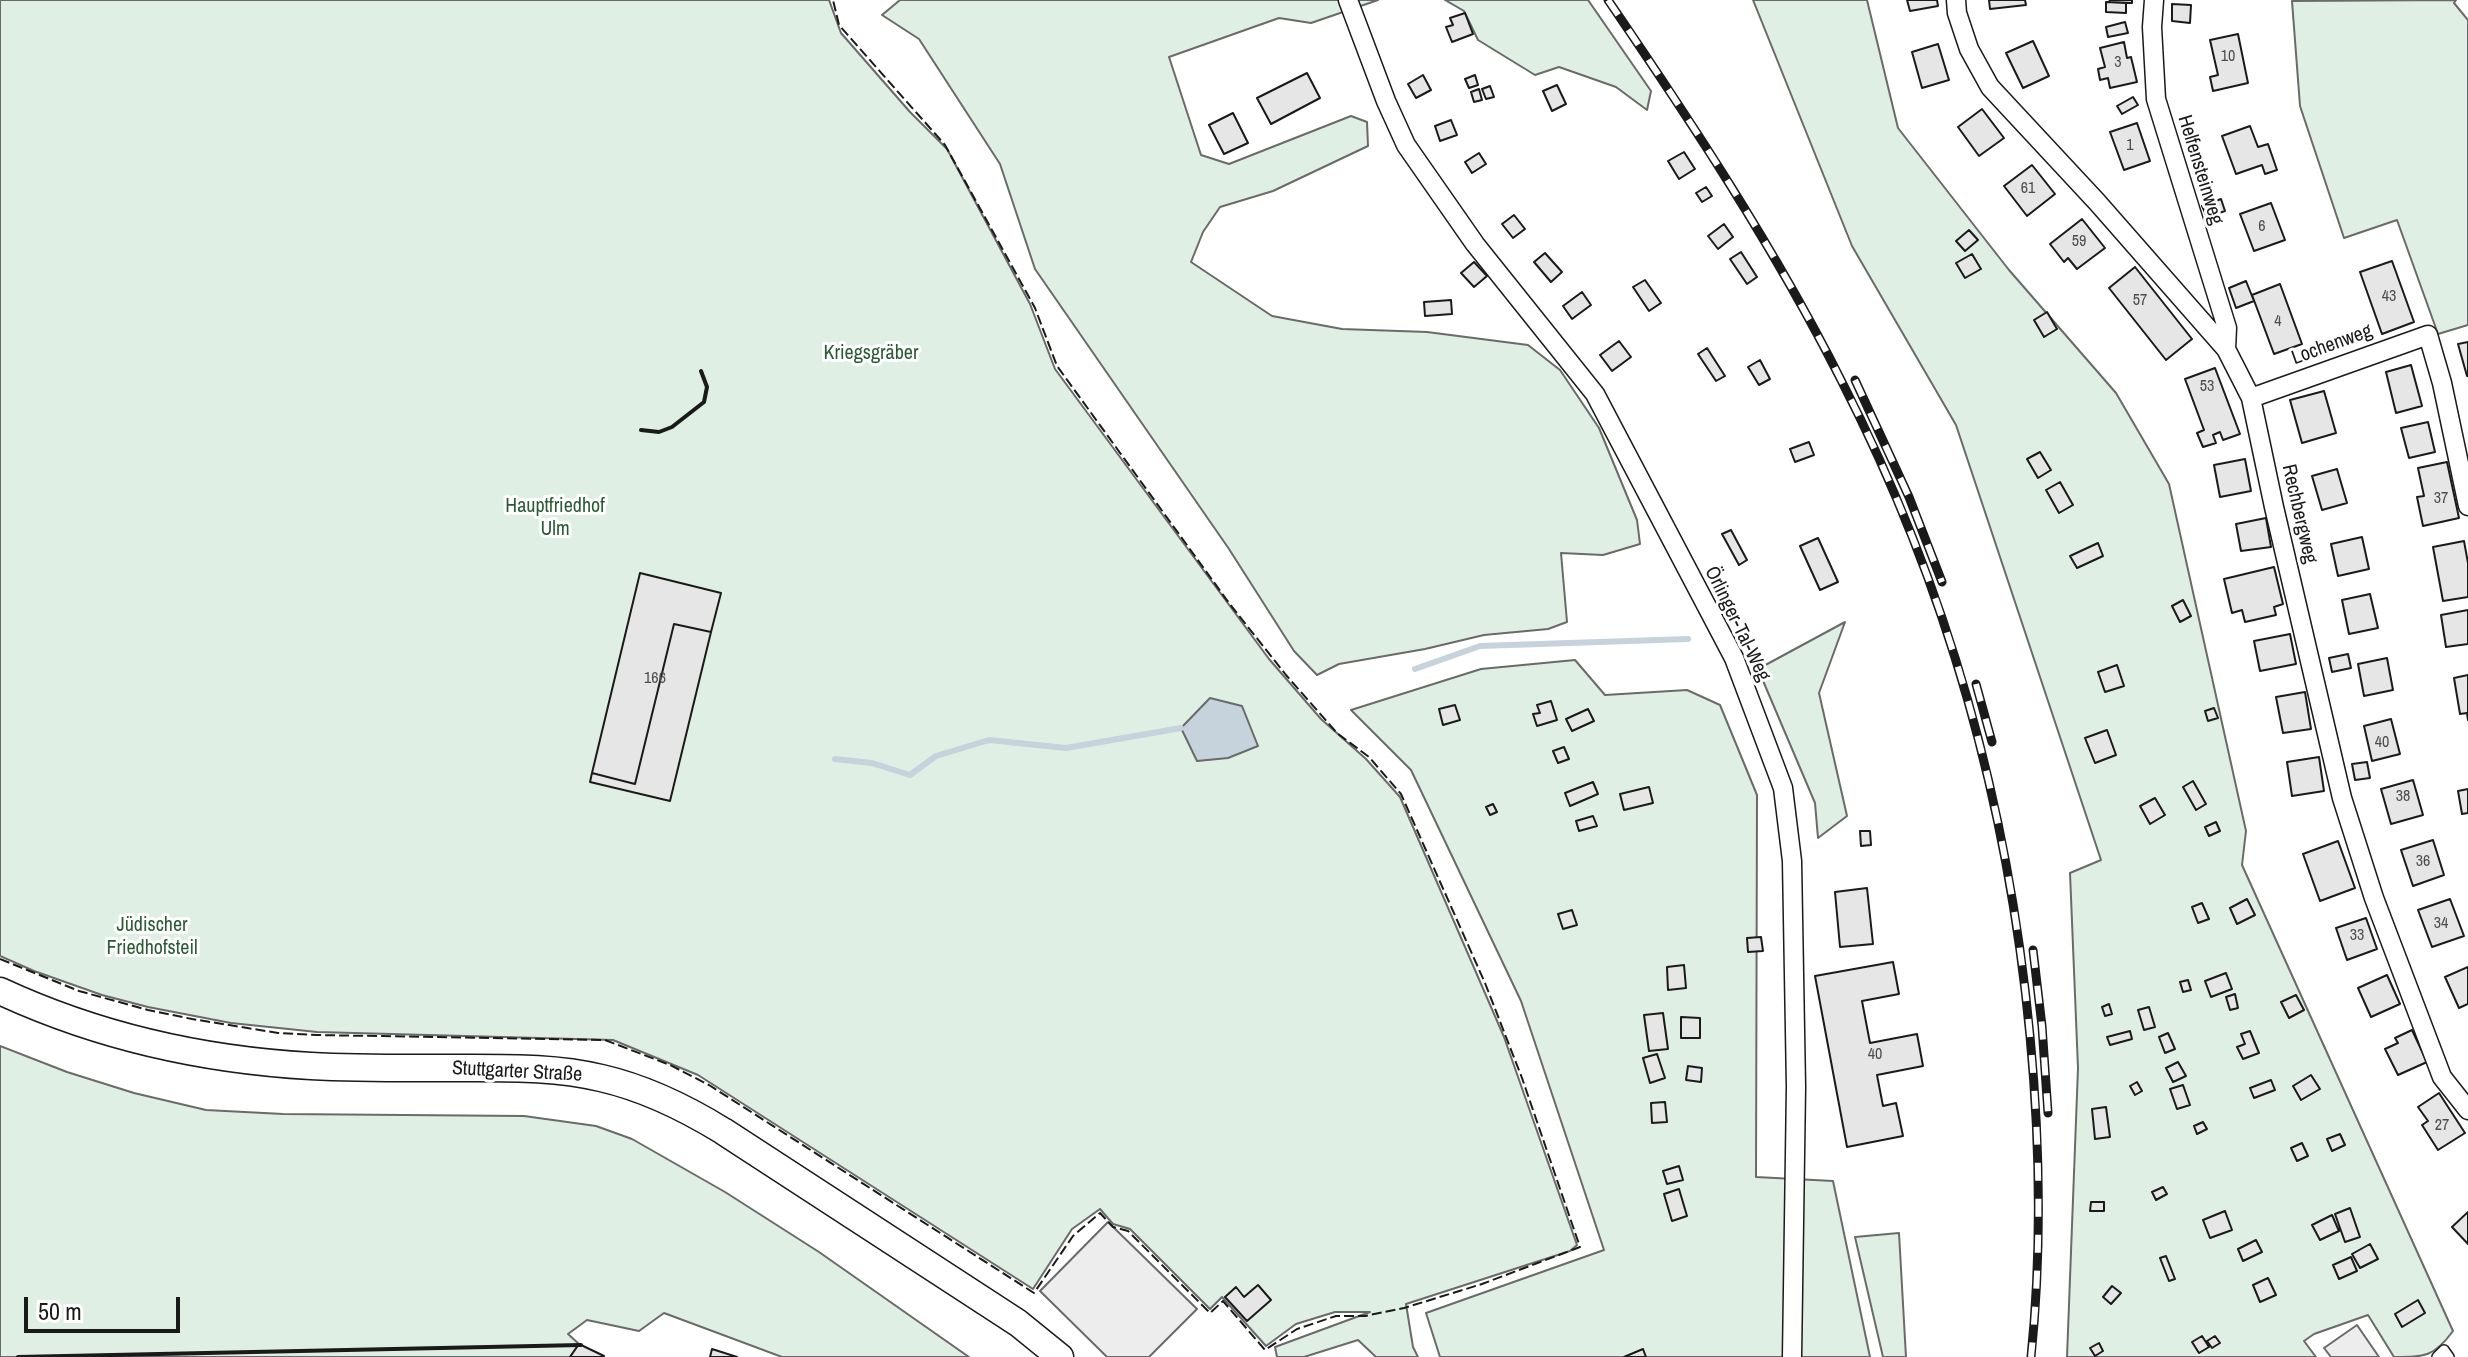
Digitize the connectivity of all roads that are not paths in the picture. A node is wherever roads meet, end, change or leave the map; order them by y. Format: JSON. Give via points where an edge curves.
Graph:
{"nodes":[{"id":1,"x":1348,"y":0,"type":"edge"},
{"id":2,"x":1956,"y":0,"type":"edge"},
{"id":3,"x":2154,"y":0,"type":"edge"},
{"id":4,"x":2226,"y":349,"type":"junction"},
{"id":5,"x":2251,"y":398,"type":"junction"},
{"id":6,"x":2468,"y":506,"type":"edge"},
{"id":7,"x":0,"y":991,"type":"edge"},
{"id":8,"x":2468,"y":1110,"type":"edge"},
{"id":9,"x":1060,"y":1357,"type":"edge"},
{"id":10,"x":1792,"y":1357,"type":"edge"}],
"edges":[{"from":1,"to":10,"type":"street","name":"Örlinger-Tal-Weg","via":[[1406,145],[1475,244],[1595,394],[1734,658],[1783,788],[1792,861],[1796,1072]]},
{"from":2,"to":4,"type":"street","name":"Rechbergweg","via":[[1969,49],[1990,87]]},
{"from":3,"to":4,"type":"street","name":"Helfensteinweg","via":[[2156,99],[2227,328]]},
{"from":4,"to":5,"type":"street","name":"Rechbergweg"},
{"from":5,"to":6,"type":"street","name":"Lochenweg","via":[[2428,335]]},
{"from":5,"to":8,"type":"street","name":"Rechbergweg","via":[[2342,798],[2442,1077]]},
{"from":7,"to":9,"type":"main road","name":"Stuttgarter Straße","via":[[116,1033],[237,1059],[336,1067],[538,1069],[633,1087],[713,1125],[1027,1329]]}]}
